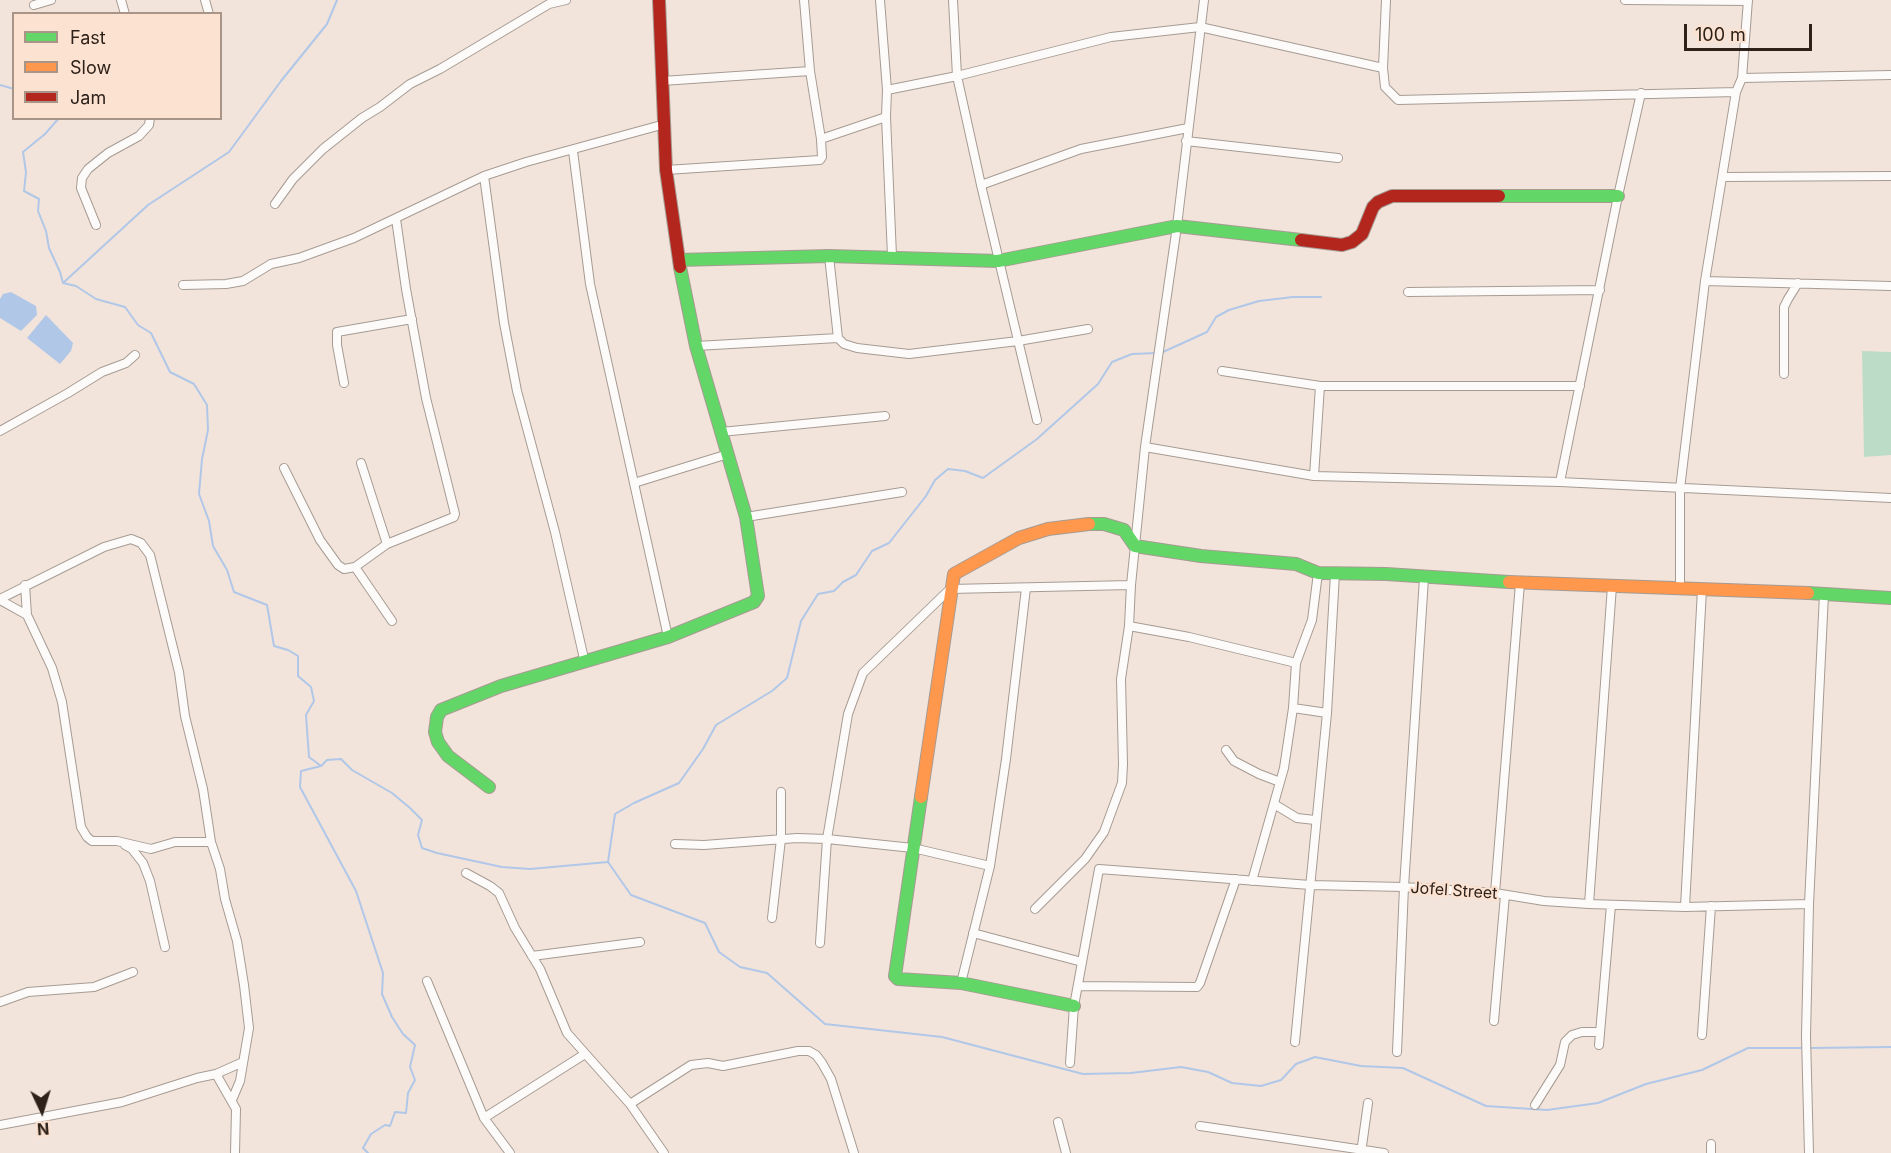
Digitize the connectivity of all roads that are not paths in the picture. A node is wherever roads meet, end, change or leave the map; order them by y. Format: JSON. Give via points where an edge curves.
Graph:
{"nodes":[{"id":1,"x":51,"y":0,"type":"edge"},
{"id":2,"x":566,"y":0,"type":"edge"},
{"id":3,"x":659,"y":0,"type":"edge"},
{"id":4,"x":804,"y":0,"type":"edge"},
{"id":5,"x":880,"y":0,"type":"edge"},
{"id":6,"x":953,"y":0,"type":"edge"},
{"id":7,"x":1204,"y":0,"type":"edge"},
{"id":8,"x":1386,"y":0,"type":"edge"},
{"id":9,"x":1625,"y":0,"type":"edge"},
{"id":10,"x":1748,"y":1,"type":"edge"},
{"id":11,"x":548,"y":2,"type":"edge"},
{"id":12,"x":35,"y":6,"type":"edge"},
{"id":13,"x":1200,"y":27,"type":"junction"},
{"id":14,"x":1383,"y":68,"type":"junction"},
{"id":15,"x":810,"y":70,"type":"junction"},
{"id":16,"x":1891,"y":75,"type":"edge"},
{"id":17,"x":957,"y":76,"type":"junction"},
{"id":18,"x":1742,"y":78,"type":"junction"},
{"id":19,"x":662,"y":81,"type":"junction"},
{"id":20,"x":887,"y":90,"type":"junction"},
{"id":21,"x":1737,"y":92,"type":"junction"},
{"id":22,"x":1641,"y":93,"type":"junction"},
{"id":23,"x":886,"y":117,"type":"junction"},
{"id":24,"x":150,"y":120,"type":"edge"},
{"id":25,"x":665,"y":124,"type":"junction"},
{"id":26,"x":1188,"y":128,"type":"junction"},
{"id":27,"x":821,"y":139,"type":"junction"},
{"id":28,"x":1186,"y":141,"type":"junction"},
{"id":29,"x":573,"y":151,"type":"junction"},
{"id":30,"x":1338,"y":158,"type":"dead end"},
{"id":31,"x":666,"y":170,"type":"junction"},
{"id":32,"x":484,"y":176,"type":"junction"},
{"id":33,"x":1891,"y":176,"type":"edge"},
{"id":34,"x":1723,"y":177,"type":"junction"},
{"id":35,"x":981,"y":185,"type":"junction"},
{"id":36,"x":1618,"y":196,"type":"junction"},
{"id":37,"x":275,"y":204,"type":"dead end"},
{"id":38,"x":396,"y":219,"type":"junction"},
{"id":39,"x":96,"y":225,"type":"dead end"},
{"id":40,"x":1177,"y":226,"type":"junction"},
{"id":41,"x":829,"y":255,"type":"junction"},
{"id":42,"x":892,"y":256,"type":"junction"},
{"id":43,"x":680,"y":260,"type":"junction"},
{"id":44,"x":999,"y":261,"type":"junction"},
{"id":45,"x":1705,"y":280,"type":"junction"},
{"id":46,"x":1798,"y":284,"type":"junction"},
{"id":47,"x":183,"y":285,"type":"dead end"},
{"id":48,"x":1891,"y":286,"type":"edge"},
{"id":49,"x":1600,"y":290,"type":"junction"},
{"id":50,"x":1408,"y":292,"type":"dead end"},
{"id":51,"x":412,"y":319,"type":"junction"},
{"id":52,"x":1088,"y":329,"type":"dead end"},
{"id":53,"x":838,"y":338,"type":"junction"},
{"id":54,"x":1018,"y":341,"type":"junction"},
{"id":55,"x":696,"y":346,"type":"junction"},
{"id":56,"x":135,"y":355,"type":"dead end"},
{"id":57,"x":1222,"y":371,"type":"dead end"},
{"id":58,"x":1784,"y":374,"type":"dead end"},
{"id":59,"x":344,"y":383,"type":"dead end"},
{"id":60,"x":1320,"y":386,"type":"junction"},
{"id":61,"x":1580,"y":386,"type":"junction"},
{"id":62,"x":885,"y":416,"type":"dead end"},
{"id":63,"x":1037,"y":420,"type":"dead end"},
{"id":64,"x":0,"y":430,"type":"edge"},
{"id":65,"x":722,"y":432,"type":"junction"},
{"id":66,"x":1145,"y":447,"type":"junction"},
{"id":67,"x":728,"y":454,"type":"junction"},
{"id":68,"x":361,"y":463,"type":"dead end"},
{"id":69,"x":284,"y":468,"type":"dead end"},
{"id":70,"x":1314,"y":476,"type":"junction"},
{"id":71,"x":1560,"y":482,"type":"junction"},
{"id":72,"x":634,"y":483,"type":"junction"},
{"id":73,"x":1680,"y":489,"type":"junction"},
{"id":74,"x":902,"y":492,"type":"dead end"},
{"id":75,"x":1891,"y":498,"type":"edge"},
{"id":76,"x":746,"y":517,"type":"junction"},
{"id":77,"x":387,"y":544,"type":"junction"},
{"id":78,"x":1135,"y":546,"type":"junction"},
{"id":79,"x":355,"y":567,"type":"junction"},
{"id":80,"x":1318,"y":573,"type":"junction"},
{"id":81,"x":1335,"y":574,"type":"junction"},
{"id":82,"x":1424,"y":578,"type":"junction"},
{"id":83,"x":1520,"y":583,"type":"junction"},
{"id":84,"x":25,"y":585,"type":"junction"},
{"id":85,"x":1131,"y":585,"type":"junction"},
{"id":86,"x":1612,"y":586,"type":"junction"},
{"id":87,"x":1026,"y":588,"type":"junction"},
{"id":88,"x":1680,"y":588,"type":"junction"},
{"id":89,"x":950,"y":589,"type":"junction"},
{"id":90,"x":1702,"y":589,"type":"junction"},
{"id":91,"x":1824,"y":594,"type":"junction"},
{"id":92,"x":1891,"y":598,"type":"edge"},
{"id":93,"x":0,"y":599,"type":"edge"},
{"id":94,"x":27,"y":615,"type":"junction"},
{"id":95,"x":392,"y":621,"type":"dead end"},
{"id":96,"x":1129,"y":626,"type":"junction"},
{"id":97,"x":668,"y":637,"type":"junction"},
{"id":98,"x":585,"y":663,"type":"junction"},
{"id":99,"x":1296,"y":663,"type":"junction"},
{"id":100,"x":1293,"y":708,"type":"junction"},
{"id":101,"x":1327,"y":713,"type":"junction"},
{"id":102,"x":1226,"y":750,"type":"dead end"},
{"id":103,"x":1280,"y":782,"type":"junction"},
{"id":104,"x":489,"y":787,"type":"dead end"},
{"id":105,"x":781,"y":792,"type":"dead end"},
{"id":106,"x":1274,"y":804,"type":"junction"},
{"id":107,"x":1315,"y":820,"type":"junction"},
{"id":108,"x":781,"y":839,"type":"junction"},
{"id":109,"x":827,"y":839,"type":"junction"},
{"id":110,"x":117,"y":841,"type":"junction"},
{"id":111,"x":211,"y":842,"type":"junction"},
{"id":112,"x":675,"y":844,"type":"dead end"},
{"id":113,"x":913,"y":848,"type":"junction"},
{"id":114,"x":990,"y":866,"type":"junction"},
{"id":115,"x":466,"y":873,"type":"dead end"},
{"id":116,"x":1236,"y":879,"type":"junction"},
{"id":117,"x":1252,"y":881,"type":"junction"},
{"id":118,"x":1310,"y":885,"type":"junction"},
{"id":119,"x":1404,"y":887,"type":"junction"},
{"id":120,"x":1495,"y":893,"type":"junction"},
{"id":121,"x":1505,"y":895,"type":"junction"},
{"id":122,"x":1589,"y":904,"type":"junction"},
{"id":123,"x":1809,"y":904,"type":"junction"},
{"id":124,"x":1611,"y":905,"type":"junction"},
{"id":125,"x":1711,"y":906,"type":"junction"},
{"id":126,"x":1685,"y":907,"type":"junction"},
{"id":127,"x":1035,"y":909,"type":"dead end"},
{"id":128,"x":772,"y":918,"type":"dead end"},
{"id":129,"x":973,"y":933,"type":"junction"},
{"id":130,"x":640,"y":942,"type":"dead end"},
{"id":131,"x":820,"y":943,"type":"dead end"},
{"id":132,"x":165,"y":946,"type":"dead end"},
{"id":133,"x":532,"y":956,"type":"junction"},
{"id":134,"x":1082,"y":962,"type":"junction"},
{"id":135,"x":133,"y":972,"type":"dead end"},
{"id":136,"x":427,"y":981,"type":"dead end"},
{"id":137,"x":961,"y":983,"type":"junction"},
{"id":138,"x":1078,"y":987,"type":"junction"},
{"id":139,"x":0,"y":1002,"type":"edge"},
{"id":140,"x":1074,"y":1006,"type":"junction"},
{"id":141,"x":1494,"y":1021,"type":"dead end"},
{"id":142,"x":1600,"y":1032,"type":"junction"},
{"id":143,"x":1702,"y":1035,"type":"dead end"},
{"id":144,"x":1295,"y":1042,"type":"dead end"},
{"id":145,"x":1599,"y":1045,"type":"dead end"},
{"id":146,"x":1397,"y":1052,"type":"dead end"},
{"id":147,"x":585,"y":1053,"type":"junction"},
{"id":148,"x":243,"y":1062,"type":"junction"},
{"id":149,"x":1070,"y":1063,"type":"dead end"},
{"id":150,"x":216,"y":1074,"type":"junction"},
{"id":151,"x":232,"y":1100,"type":"junction"},
{"id":152,"x":1368,"y":1103,"type":"dead end"},
{"id":153,"x":630,"y":1104,"type":"junction"},
{"id":154,"x":1536,"y":1105,"type":"dead end"},
{"id":155,"x":484,"y":1118,"type":"junction"},
{"id":156,"x":1058,"y":1122,"type":"dead end"},
{"id":157,"x":0,"y":1125,"type":"edge"},
{"id":158,"x":1200,"y":1126,"type":"dead end"},
{"id":159,"x":1361,"y":1152,"type":"edge"},
{"id":160,"x":235,"y":1153,"type":"edge"},
{"id":161,"x":510,"y":1153,"type":"edge"},
{"id":162,"x":664,"y":1153,"type":"edge"},
{"id":163,"x":854,"y":1153,"type":"edge"},
{"id":164,"x":1066,"y":1153,"type":"edge"},
{"id":165,"x":1384,"y":1153,"type":"edge"},
{"id":166,"x":1809,"y":1153,"type":"edge"}],
"edges":[{"from":1,"to":12,"type":"street"},
{"from":2,"to":11,"type":"street"},
{"from":3,"to":19,"type":"street"},
{"from":4,"to":15,"type":"street"},
{"from":5,"to":20,"type":"street"},
{"from":6,"to":17,"type":"street"},
{"from":7,"to":13,"type":"street"},
{"from":8,"to":14,"type":"street"},
{"from":9,"to":10,"type":"street"},
{"from":10,"to":18,"type":"street"},
{"from":11,"to":37,"type":"street","via":[[410,84],[362,118],[305,166]]},
{"from":13,"to":14,"type":"street"},
{"from":13,"to":17,"type":"street","via":[[1111,37]]},
{"from":13,"to":26,"type":"street"},
{"from":14,"to":22,"type":"street","via":[[1385,87],[1398,100]]},
{"from":15,"to":19,"type":"street"},
{"from":15,"to":27,"type":"street"},
{"from":16,"to":18,"type":"street"},
{"from":17,"to":20,"type":"street"},
{"from":17,"to":35,"type":"street"},
{"from":18,"to":21,"type":"street"},
{"from":19,"to":25,"type":"street"},
{"from":20,"to":23,"type":"street"},
{"from":21,"to":22,"type":"street"},
{"from":21,"to":34,"type":"street"},
{"from":22,"to":36,"type":"street"},
{"from":23,"to":27,"type":"street"},
{"from":23,"to":42,"type":"street"},
{"from":24,"to":39,"type":"street","via":[[139,136],[108,153],[82,178],[81,188]]},
{"from":25,"to":29,"type":"street"},
{"from":25,"to":31,"type":"street"},
{"from":26,"to":28,"type":"street"},
{"from":26,"to":35,"type":"street","via":[[1081,149]]},
{"from":27,"to":31,"type":"street","via":[[822,157],[816,162]]},
{"from":28,"to":30,"type":"street"},
{"from":28,"to":40,"type":"street"},
{"from":29,"to":32,"type":"street"},
{"from":29,"to":72,"type":"street","via":[[590,284]]},
{"from":31,"to":43,"type":"street"},
{"from":32,"to":38,"type":"street"},
{"from":32,"to":98,"type":"street","via":[[517,391]]},
{"from":33,"to":34,"type":"street"},
{"from":34,"to":45,"type":"street"},
{"from":35,"to":44,"type":"street"},
{"from":36,"to":40,"type":"street","via":[[1392,196],[1373,207],[1362,234],[1342,245]]},
{"from":36,"to":49,"type":"street"},
{"from":38,"to":47,"type":"street","via":[[344,242],[271,264],[243,281]]},
{"from":38,"to":51,"type":"street"},
{"from":40,"to":44,"type":"street"},
{"from":40,"to":66,"type":"street"},
{"from":41,"to":42,"type":"street"},
{"from":41,"to":43,"type":"street"},
{"from":41,"to":53,"type":"street"},
{"from":42,"to":44,"type":"street"},
{"from":43,"to":55,"type":"street"},
{"from":44,"to":54,"type":"street"},
{"from":45,"to":46,"type":"street"},
{"from":45,"to":73,"type":"street"},
{"from":46,"to":48,"type":"street"},
{"from":46,"to":58,"type":"street","via":[[1785,307]]},
{"from":49,"to":50,"type":"street"},
{"from":49,"to":61,"type":"street"},
{"from":51,"to":59,"type":"street","via":[[337,332]]},
{"from":51,"to":77,"type":"street","via":[[431,423],[455,514]]},
{"from":52,"to":54,"type":"street"},
{"from":53,"to":54,"type":"street","via":[[857,348],[909,354]]},
{"from":53,"to":55,"type":"street"},
{"from":54,"to":63,"type":"street"},
{"from":55,"to":65,"type":"street"},
{"from":56,"to":64,"type":"street"},
{"from":57,"to":60,"type":"street"},
{"from":60,"to":61,"type":"street"},
{"from":60,"to":70,"type":"street"},
{"from":61,"to":71,"type":"street"},
{"from":62,"to":65,"type":"street"},
{"from":65,"to":67,"type":"street"},
{"from":66,"to":70,"type":"street"},
{"from":66,"to":78,"type":"street"},
{"from":67,"to":72,"type":"street"},
{"from":67,"to":76,"type":"street"},
{"from":68,"to":77,"type":"street"},
{"from":69,"to":79,"type":"street","via":[[320,540],[338,565],[344,569]]},
{"from":70,"to":71,"type":"street"},
{"from":71,"to":73,"type":"street"},
{"from":72,"to":97,"type":"street"},
{"from":73,"to":75,"type":"street"},
{"from":73,"to":88,"type":"street"},
{"from":74,"to":76,"type":"street"},
{"from":76,"to":97,"type":"street","via":[[758,599]]},
{"from":77,"to":79,"type":"street"},
{"from":78,"to":80,"type":"street","via":[[1296,564]]},
{"from":78,"to":85,"type":"street"},
{"from":78,"to":89,"type":"street","via":[[1124,530],[1104,524],[1048,529],[1018,538],[954,574]]},
{"from":79,"to":95,"type":"street"},
{"from":80,"to":81,"type":"street"},
{"from":80,"to":99,"type":"street","via":[[1312,620]]},
{"from":81,"to":82,"type":"street"},
{"from":81,"to":101,"type":"street"},
{"from":82,"to":83,"type":"street"},
{"from":82,"to":119,"type":"street"},
{"from":83,"to":86,"type":"street"},
{"from":83,"to":120,"type":"street"},
{"from":84,"to":93,"type":"street"},
{"from":84,"to":94,"type":"street"},
{"from":84,"to":111,"type":"street","via":[[104,546],[131,538],[150,555],[179,672],[184,716],[203,789]]},
{"from":85,"to":87,"type":"street"},
{"from":85,"to":96,"type":"street"},
{"from":86,"to":88,"type":"street"},
{"from":86,"to":122,"type":"street"},
{"from":87,"to":89,"type":"street"},
{"from":87,"to":114,"type":"street"},
{"from":88,"to":90,"type":"street"},
{"from":89,"to":109,"type":"street","via":[[863,673],[848,714]]},
{"from":89,"to":113,"type":"street"},
{"from":90,"to":91,"type":"street"},
{"from":90,"to":126,"type":"street"},
{"from":91,"to":92,"type":"street"},
{"from":91,"to":123,"type":"street"},
{"from":93,"to":94,"type":"street"},
{"from":94,"to":110,"type":"street","via":[[52,668],[62,702],[81,827],[92,841]]},
{"from":96,"to":99,"type":"street"},
{"from":96,"to":127,"type":"street","via":[[1121,679],[1122,783],[1104,832],[1085,859]]},
{"from":97,"to":98,"type":"street"},
{"from":98,"to":104,"type":"street","via":[[501,686],[441,710],[435,732],[438,742],[448,756]]},
{"from":99,"to":100,"type":"street"},
{"from":100,"to":101,"type":"street"},
{"from":100,"to":103,"type":"street"},
{"from":101,"to":107,"type":"street"},
{"from":102,"to":103,"type":"street","via":[[1234,761]]},
{"from":103,"to":106,"type":"street"},
{"from":105,"to":108,"type":"street"},
{"from":106,"to":107,"type":"street","via":[[1297,818]]},
{"from":106,"to":117,"type":"street"},
{"from":107,"to":118,"type":"street"},
{"from":108,"to":109,"type":"street"},
{"from":108,"to":112,"type":"street"},
{"from":108,"to":128,"type":"street"},
{"from":109,"to":113,"type":"street"},
{"from":109,"to":131,"type":"street"},
{"from":110,"to":111,"type":"street","via":[[151,849],[175,842]]},
{"from":110,"to":132,"type":"street","via":[[132,849],[143,863]]},
{"from":111,"to":148,"type":"street","via":[[237,941],[244,985],[249,1028]]},
{"from":113,"to":114,"type":"street"},
{"from":113,"to":137,"type":"street","via":[[895,976]]},
{"from":114,"to":129,"type":"street"},
{"from":115,"to":133,"type":"street","via":[[499,893]]},
{"from":116,"to":117,"type":"street","name":"Jofel Street"},
{"from":116,"to":134,"type":"street","name":"Jofel Street","via":[[1099,869]]},
{"from":116,"to":138,"type":"street","via":[[1197,987]]},
{"from":117,"to":118,"type":"street","name":"Jofel Street"},
{"from":118,"to":119,"type":"street","name":"Jofel Street"},
{"from":118,"to":144,"type":"street"},
{"from":119,"to":120,"type":"street","name":"Jofel Street"},
{"from":119,"to":146,"type":"street"},
{"from":120,"to":121,"type":"street","name":"Jofel Street"},
{"from":121,"to":122,"type":"street","name":"Jofel Street"},
{"from":121,"to":141,"type":"street"},
{"from":122,"to":124,"type":"street","name":"Jofel Street"},
{"from":123,"to":125,"type":"street","name":"Jofel Street"},
{"from":123,"to":166,"type":"street"},
{"from":124,"to":126,"type":"street","name":"Jofel Street"},
{"from":124,"to":142,"type":"street"},
{"from":125,"to":126,"type":"street","name":"Jofel Street"},
{"from":125,"to":143,"type":"street"},
{"from":129,"to":134,"type":"street"},
{"from":129,"to":137,"type":"street"},
{"from":130,"to":133,"type":"street"},
{"from":133,"to":147,"type":"street","via":[[567,1034]]},
{"from":134,"to":138,"type":"street"},
{"from":135,"to":139,"type":"street","via":[[94,987],[28,992]]},
{"from":136,"to":155,"type":"street"},
{"from":137,"to":140,"type":"street"},
{"from":138,"to":140,"type":"street"},
{"from":140,"to":149,"type":"street"},
{"from":142,"to":145,"type":"street"},
{"from":142,"to":154,"type":"street","via":[[1582,1032],[1565,1042],[1560,1065]]},
{"from":147,"to":153,"type":"street"},
{"from":147,"to":155,"type":"street"},
{"from":148,"to":150,"type":"street"},
{"from":148,"to":151,"type":"street"},
{"from":150,"to":151,"type":"street"},
{"from":150,"to":157,"type":"street","via":[[122,1102]]},
{"from":151,"to":160,"type":"street","via":[[236,1109]]},
{"from":152,"to":159,"type":"street"},
{"from":153,"to":162,"type":"street"},
{"from":153,"to":163,"type":"street","via":[[692,1065],[723,1066],[809,1051],[831,1079]]},
{"from":155,"to":161,"type":"street"},
{"from":156,"to":164,"type":"street"},
{"from":158,"to":159,"type":"street"},
{"from":159,"to":165,"type":"street"}]}
